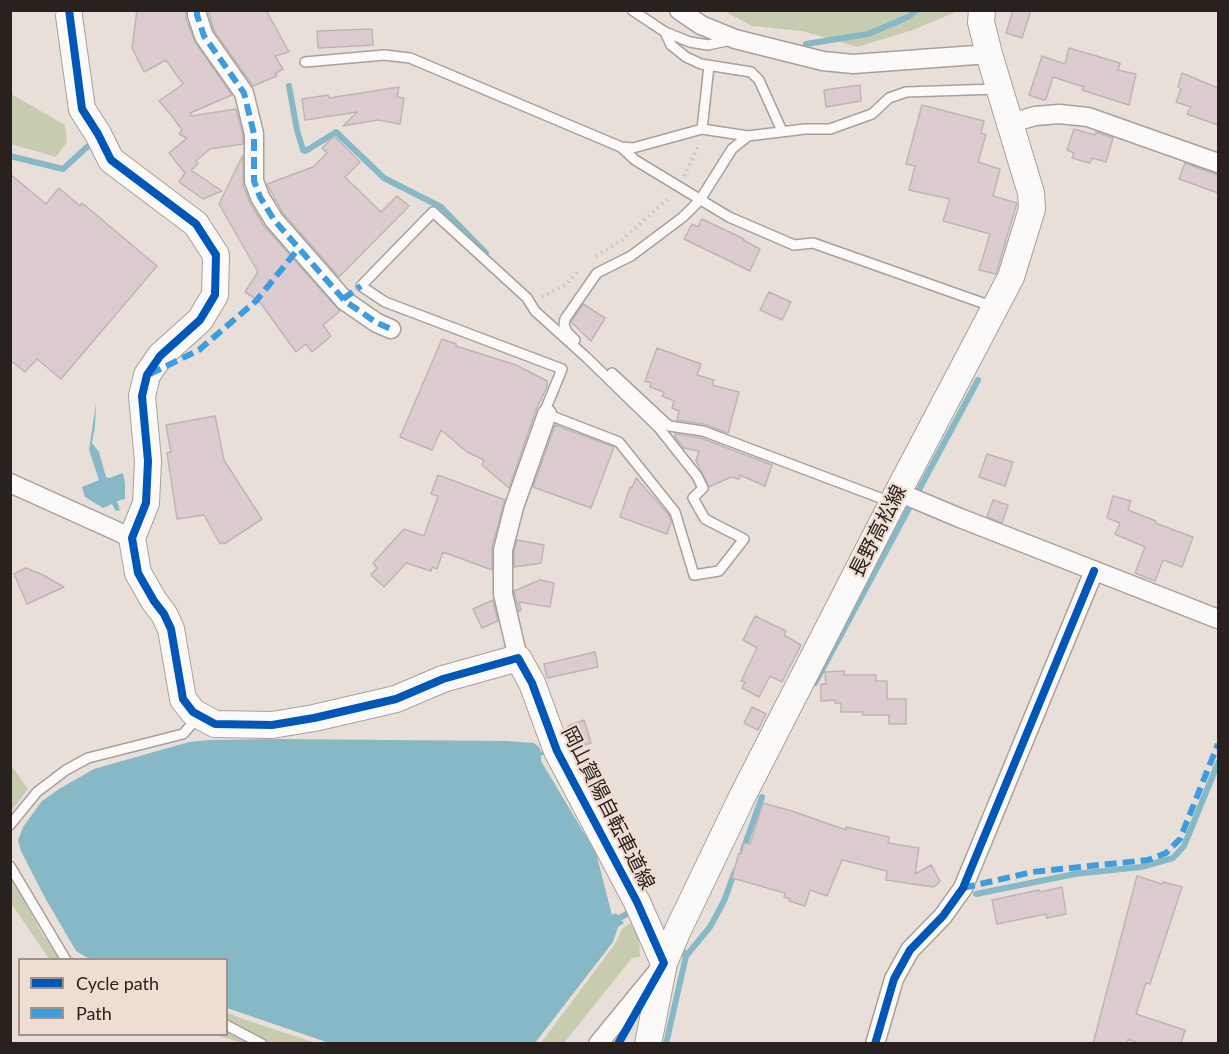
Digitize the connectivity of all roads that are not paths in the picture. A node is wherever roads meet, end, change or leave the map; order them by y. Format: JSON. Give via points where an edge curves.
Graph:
{"nodes":[{"id":1,"x":197,"y":10,"type":"edge"},
{"id":2,"x":632,"y":10,"type":"edge"},
{"id":3,"x":679,"y":10,"type":"edge"},
{"id":4,"x":982,"y":10,"type":"edge"},
{"id":5,"x":74,"y":12,"type":"edge"},
{"id":6,"x":665,"y":32,"type":"junction"},
{"id":7,"x":735,"y":39,"type":"junction"},
{"id":8,"x":989,"y":54,"type":"junction"},
{"id":9,"x":306,"y":62,"type":"dead end"},
{"id":10,"x":709,"y":66,"type":"junction"},
{"id":11,"x":1000,"y":89,"type":"junction"},
{"id":12,"x":1011,"y":123,"type":"junction"},
{"id":13,"x":702,"y":129,"type":"junction"},
{"id":14,"x":782,"y":131,"type":"junction"},
{"id":15,"x":748,"y":136,"type":"junction"},
{"id":16,"x":621,"y":147,"type":"junction"},
{"id":17,"x":1218,"y":163,"type":"edge"},
{"id":18,"x":700,"y":200,"type":"junction"},
{"id":19,"x":995,"y":308,"type":"junction"},
{"id":20,"x":391,"y":329,"type":"dead end"},
{"id":21,"x":609,"y":375,"type":"junction"},
{"id":22,"x":548,"y":414,"type":"junction"},
{"id":23,"x":10,"y":483,"type":"edge"},
{"id":24,"x":905,"y":498,"type":"junction"},
{"id":25,"x":132,"y":538,"type":"junction"},
{"id":26,"x":1094,"y":571,"type":"junction"},
{"id":27,"x":1218,"y":619,"type":"edge"},
{"id":28,"x":518,"y":658,"type":"junction"},
{"id":29,"x":199,"y":716,"type":"junction"},
{"id":30,"x":10,"y":825,"type":"edge"},
{"id":31,"x":10,"y":866,"type":"edge"},
{"id":32,"x":65,"y":958,"type":"edge"},
{"id":33,"x":664,"y":963,"type":"junction"},
{"id":34,"x":228,"y":1026,"type":"edge"},
{"id":35,"x":262,"y":1044,"type":"edge"},
{"id":36,"x":598,"y":1044,"type":"edge"},
{"id":37,"x":648,"y":1044,"type":"edge"},
{"id":38,"x":875,"y":1044,"type":"edge"}],
"edges":[{"from":1,"to":20,"type":"street","via":[[204,36],[244,93],[254,134],[254,181],[274,220],[345,301]]},
{"from":2,"to":6,"type":"lane"},
{"from":3,"to":7,"type":"street","via":[[701,25]]},
{"from":4,"to":8,"type":"main road","name":"長野高松線"},
{"from":5,"to":25,"type":"main road","via":[[82,109],[111,160],[196,224],[216,255],[215,295],[200,320],[160,356],[147,375],[141,396],[148,461],[146,504]]},
{"from":6,"to":7,"type":"lane","via":[[708,45]]},
{"from":6,"to":10,"type":"lane","via":[[671,45],[686,57]]},
{"from":7,"to":8,"type":"street","via":[[823,61],[853,64]]},
{"from":8,"to":11,"type":"main road","name":"長野高松線"},
{"from":9,"to":16,"type":"lane","via":[[384,55],[410,58]]},
{"from":10,"to":13,"type":"lane"},
{"from":10,"to":14,"type":"lane","via":[[751,72],[759,80]]},
{"from":11,"to":12,"type":"main road","name":"長野高松線"},
{"from":11,"to":14,"type":"lane","via":[[906,92],[889,98],[872,114],[853,122],[830,129]]},
{"from":12,"to":17,"type":"street","via":[[1059,114],[1088,117]]},
{"from":12,"to":19,"type":"main road","name":"長野高松線","via":[[1032,209],[1011,277]]},
{"from":13,"to":15,"type":"lane"},
{"from":13,"to":16,"type":"lane","via":[[645,146]]},
{"from":14,"to":15,"type":"lane"},
{"from":15,"to":18,"type":"lane","via":[[732,149]]},
{"from":16,"to":18,"type":"lane"},
{"from":18,"to":19,"type":"lane","via":[[729,218],[794,245],[813,243]]},
{"from":18,"to":21,"type":"lane","via":[[631,256],[597,273],[565,319],[567,332]]},
{"from":19,"to":24,"type":"main road","name":"長野高松線"},
{"from":21,"to":22,"type":"lane","via":[[697,476],[704,488],[693,498],[705,519],[744,539],[719,571],[694,575],[675,512],[619,442]]},
{"from":21,"to":22,"type":"lane","via":[[556,331],[535,311],[528,298],[433,212],[361,286],[385,302],[562,369],[544,413]]},
{"from":21,"to":24,"type":"lane","via":[[669,426],[703,431]]},
{"from":22,"to":28,"type":"street","via":[[513,507],[503,550],[503,594]]},
{"from":23,"to":25,"type":"street"},
{"from":24,"to":26,"type":"street"},
{"from":24,"to":33,"type":"main road","name":"長野高松線","via":[[742,798]]},
{"from":25,"to":29,"type":"main road","via":[[138,573],[171,629],[183,699]]},
{"from":26,"to":27,"type":"street"},
{"from":26,"to":38,"type":"street","via":[[963,888],[910,950],[894,979]]},
{"from":28,"to":29,"type":"main road","via":[[443,679],[396,699],[314,718],[272,725],[232,725],[215,724]]},
{"from":28,"to":33,"type":"main road","name":"岡山賀陽自転車道線","via":[[532,683],[556,748],[640,908]]},
{"from":29,"to":30,"type":"lane","via":[[183,734],[88,758],[66,770],[37,792]]},
{"from":31,"to":32,"type":"lane"},
{"from":33,"to":36,"type":"street"},
{"from":33,"to":37,"type":"main road","name":"長野高松線"},
{"from":34,"to":35,"type":"lane"}]}
